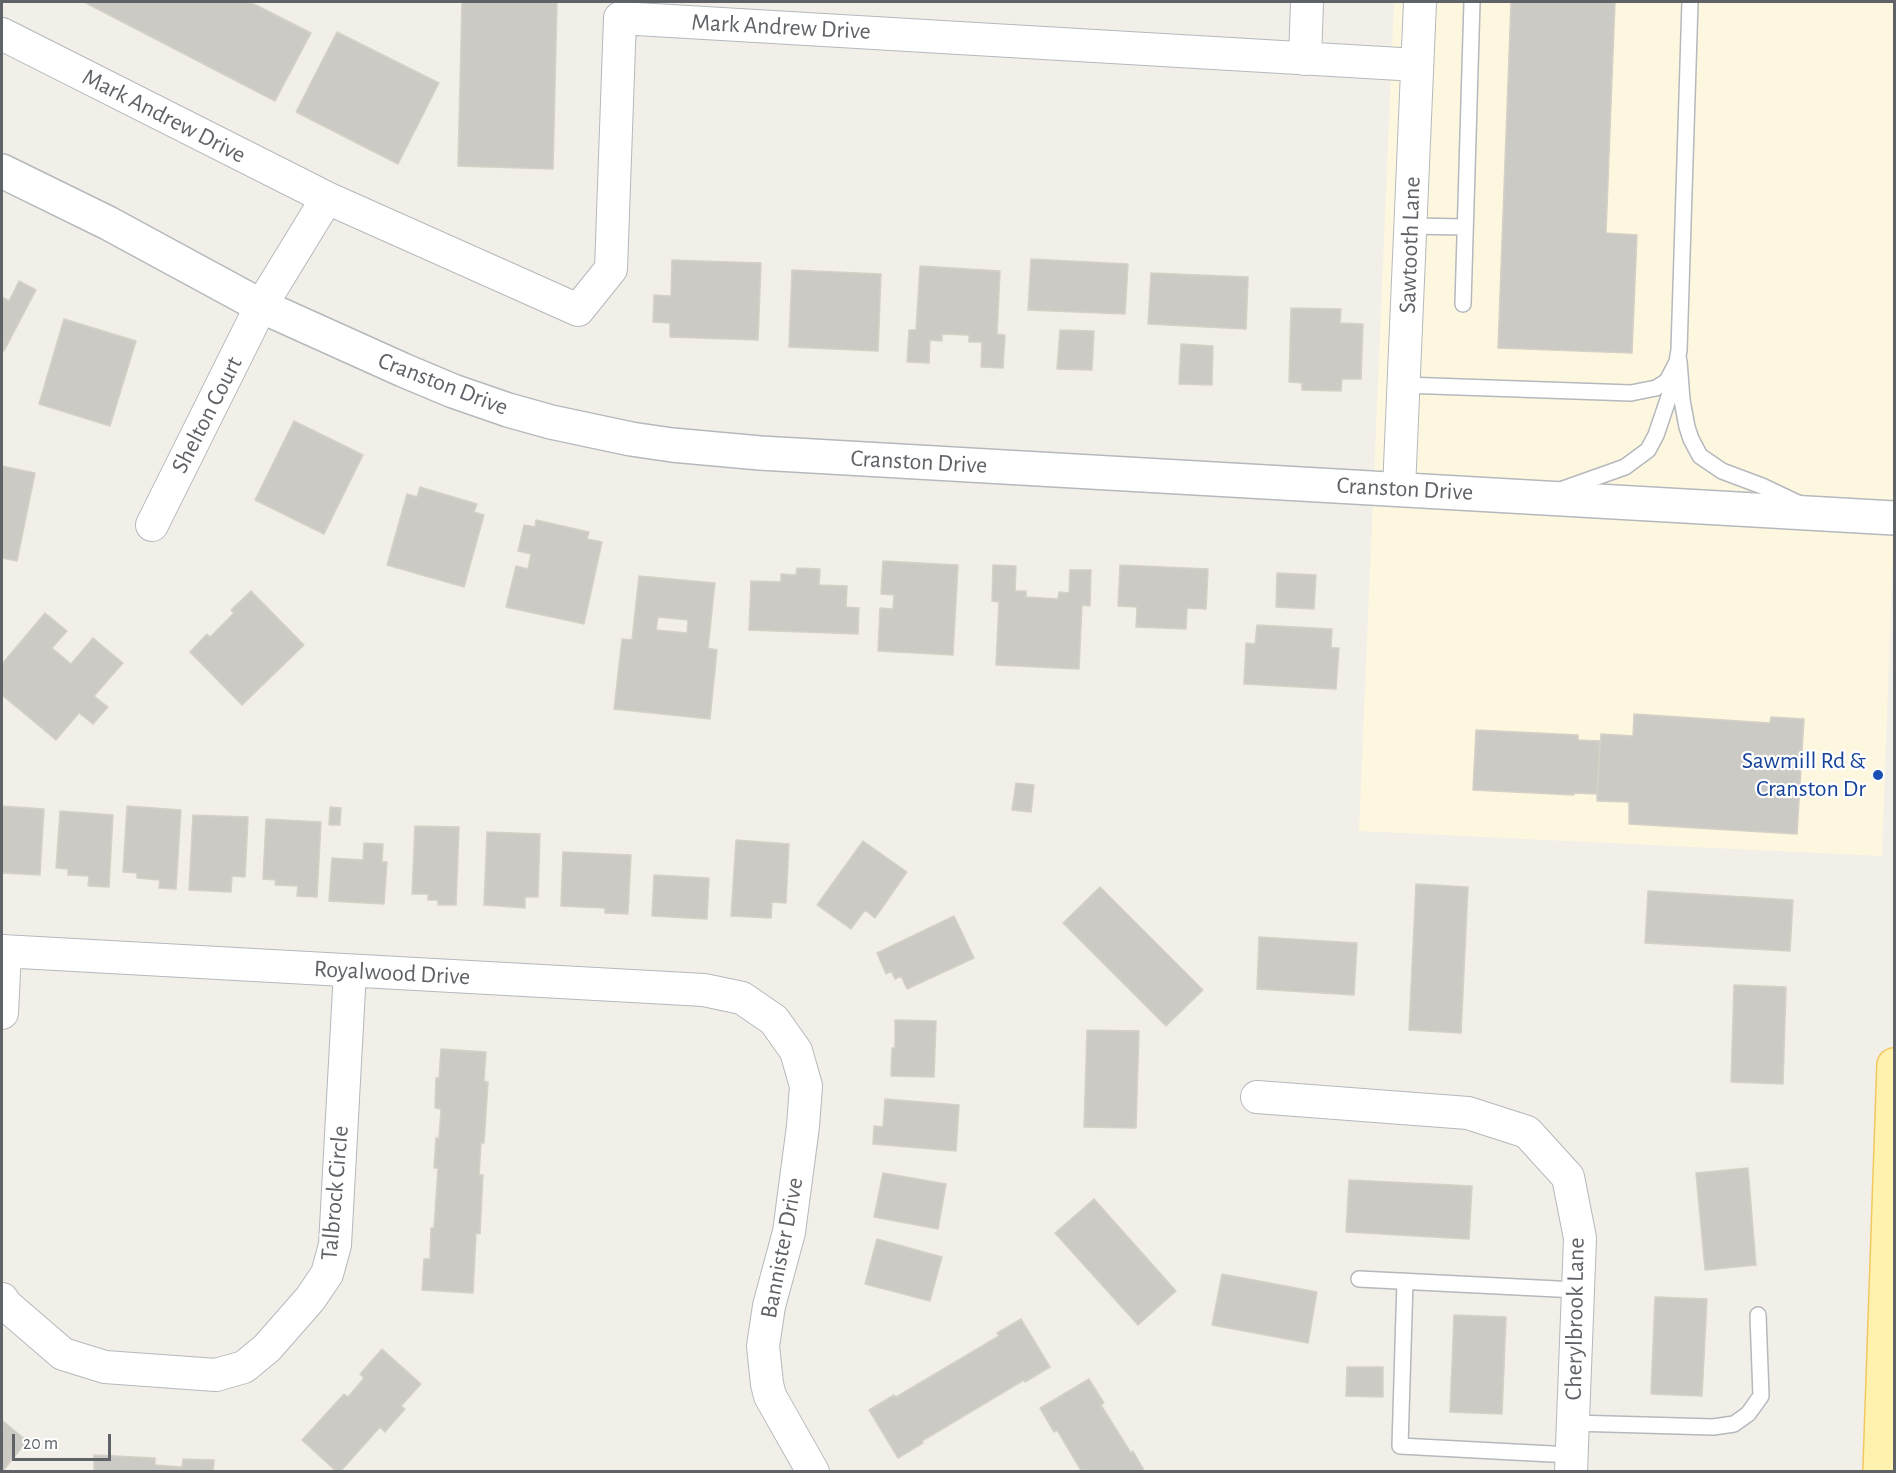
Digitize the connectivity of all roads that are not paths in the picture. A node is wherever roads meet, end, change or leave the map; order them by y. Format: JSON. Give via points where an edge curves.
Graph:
{"nodes":[{"id":1,"x":1307,"y":2,"type":"edge"},
{"id":2,"x":1420,"y":2,"type":"edge"},
{"id":3,"x":1472,"y":2,"type":"edge"},
{"id":4,"x":1690,"y":2,"type":"edge"},
{"id":5,"x":2,"y":34,"type":"edge"},
{"id":6,"x":1305,"y":59,"type":"junction"},
{"id":7,"x":1417,"y":65,"type":"junction"},
{"id":8,"x":2,"y":171,"type":"edge"},
{"id":9,"x":327,"y":198,"type":"junction"},
{"id":10,"x":1410,"y":226,"type":"junction"},
{"id":11,"x":1465,"y":227,"type":"junction"},
{"id":12,"x":1463,"y":304,"type":"dead end"},
{"id":13,"x":261,"y":306,"type":"junction"},
{"id":14,"x":1679,"y":350,"type":"junction"},
{"id":15,"x":1404,"y":385,"type":"junction"},
{"id":16,"x":1399,"y":489,"type":"junction"},
{"id":17,"x":1525,"y":496,"type":"junction"},
{"id":18,"x":1828,"y":514,"type":"junction"},
{"id":19,"x":1894,"y":518,"type":"edge"},
{"id":20,"x":152,"y":525,"type":"dead end"},
{"id":21,"x":3,"y":951,"type":"edge"},
{"id":22,"x":350,"y":971,"type":"junction"},
{"id":23,"x":2,"y":1012,"type":"edge"},
{"id":24,"x":774,"y":1020,"type":"joint"},
{"id":25,"x":1894,"y":1065,"type":"edge"},
{"id":26,"x":1257,"y":1097,"type":"dead end"},
{"id":27,"x":1359,"y":1279,"type":"dead end"},
{"id":28,"x":1405,"y":1281,"type":"junction"},
{"id":29,"x":1577,"y":1290,"type":"junction"},
{"id":30,"x":2,"y":1299,"type":"edge"},
{"id":31,"x":1758,"y":1315,"type":"dead end"},
{"id":32,"x":1573,"y":1423,"type":"junction"},
{"id":33,"x":1571,"y":1463,"type":"edge"},
{"id":34,"x":813,"y":1472,"type":"edge"},
{"id":35,"x":1880,"y":1472,"type":"edge"}],
"edges":[{"from":1,"to":6,"type":"street"},
{"from":2,"to":7,"type":"street","name":"Sawtooth Lane"},
{"from":3,"to":11,"type":"lane"},
{"from":4,"to":14,"type":"lane"},
{"from":5,"to":9,"type":"street","name":"Mark Andrew Drive"},
{"from":6,"to":7,"type":"street","name":"Mark Andrew Drive"},
{"from":6,"to":9,"type":"street","name":"Mark Andrew Drive","via":[[620,18],[612,269],[578,310]]},
{"from":7,"to":10,"type":"street","name":"Sawtooth Lane"},
{"from":8,"to":13,"type":"street","name":"Cranston Drive"},
{"from":9,"to":13,"type":"street"},
{"from":10,"to":11,"type":"lane"},
{"from":10,"to":15,"type":"street","name":"Sawtooth Lane"},
{"from":11,"to":12,"type":"lane"},
{"from":13,"to":16,"type":"street","name":"Cranston Drive","via":[[453,391],[551,422],[631,439],[760,453]]},
{"from":13,"to":20,"type":"street","name":"Shelton Court"},
{"from":14,"to":15,"type":"lane","via":[[1666,381],[1645,392]]},
{"from":14,"to":17,"type":"lane","via":[[1675,382],[1656,435],[1641,457],[1566,489]]},
{"from":14,"to":18,"type":"lane","via":[[1682,400],[1691,439],[1700,456],[1722,471]]},
{"from":15,"to":16,"type":"street","name":"Sawtooth Lane"},
{"from":16,"to":17,"type":"street","name":"Cranston Drive"},
{"from":17,"to":18,"type":"street","name":"Cranston Drive"},
{"from":18,"to":19,"type":"street","name":"Cranston Drive"},
{"from":21,"to":22,"type":"street","name":"Royalwood Drive"},
{"from":21,"to":23,"type":"street"},
{"from":22,"to":24,"type":"street","name":"Royalwood Drive","via":[[704,990],[742,998]]},
{"from":22,"to":30,"type":"street","name":"Talbrock Circle","via":[[335,1245],[327,1274],[316,1291],[267,1348],[244,1367],[216,1375],[105,1367],[63,1354]]},
{"from":24,"to":34,"type":"street","name":"Bannister Drive","via":[[796,1051],[806,1086],[789,1232],[769,1306],[763,1346],[770,1396]]},
{"from":25,"to":35,"type":"main road"},
{"from":26,"to":29,"type":"street","name":"Cherylbrook Lane","via":[[1468,1113],[1527,1132],[1569,1177],[1580,1238]]},
{"from":27,"to":28,"type":"lane"},
{"from":28,"to":29,"type":"lane"},
{"from":28,"to":33,"type":"lane","via":[[1400,1446]]},
{"from":29,"to":32,"type":"street","name":"Cherylbrook Lane"},
{"from":31,"to":32,"type":"lane","via":[[1761,1396],[1748,1414],[1734,1424],[1713,1427]]},
{"from":32,"to":33,"type":"street","name":"Cherylbrook Lane"}]}
